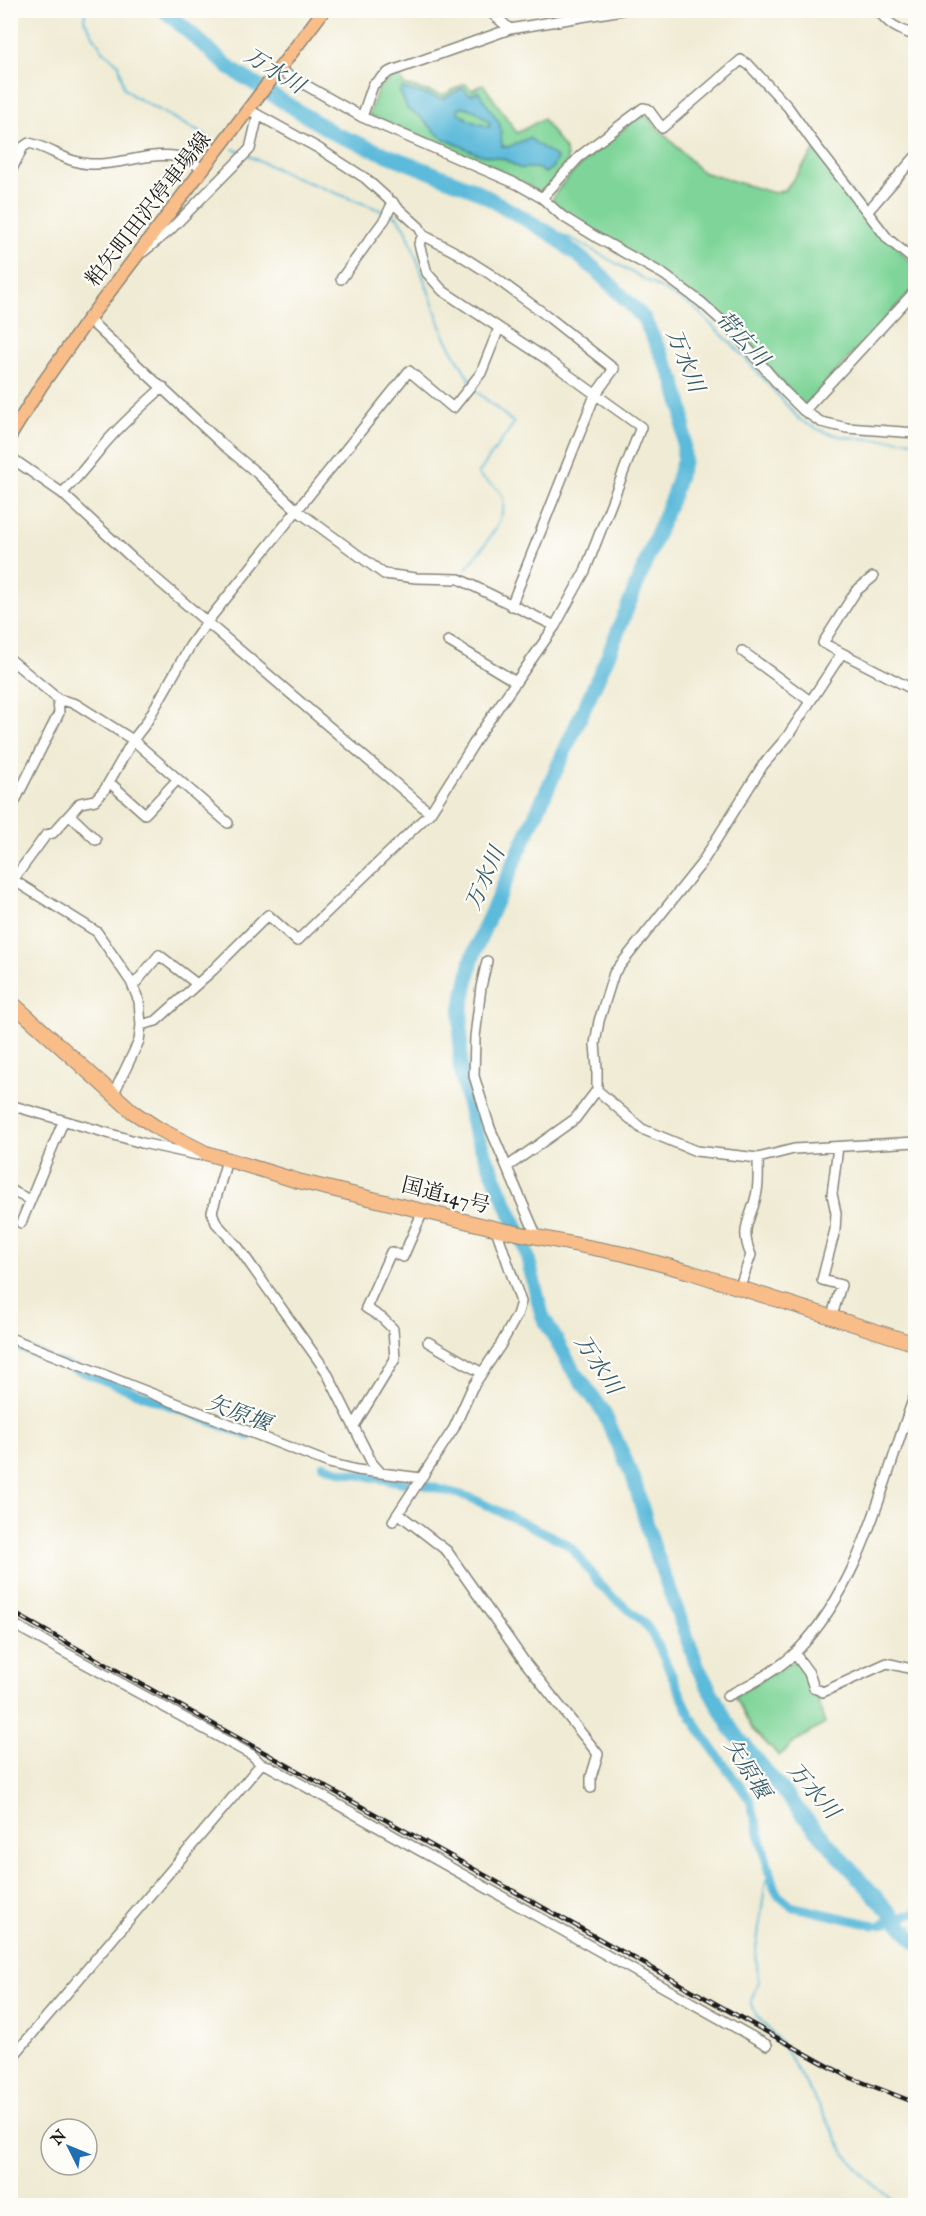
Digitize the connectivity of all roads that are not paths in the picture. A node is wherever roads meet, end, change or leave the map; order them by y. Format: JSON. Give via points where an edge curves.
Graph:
{"nodes":[{"id":1,"x":324,"y":10,"type":"edge"},
{"id":2,"x":488,"y":10,"type":"edge"},
{"id":3,"x":622,"y":10,"type":"edge"},
{"id":4,"x":879,"y":10,"type":"edge"},
{"id":5,"x":597,"y":13,"type":"edge"},
{"id":6,"x":510,"y":29,"type":"junction"},
{"id":7,"x":915,"y":36,"type":"edge"},
{"id":8,"x":277,"y":73,"type":"junction"},
{"id":9,"x":253,"y":110,"type":"junction"},
{"id":10,"x":362,"y":117,"type":"junction"},
{"id":11,"x":915,"y":156,"type":"edge"},
{"id":12,"x":203,"y":170,"type":"junction"},
{"id":13,"x":10,"y":173,"type":"edge"},
{"id":14,"x":542,"y":198,"type":"junction"},
{"id":15,"x":390,"y":208,"type":"junction"},
{"id":16,"x":867,"y":212,"type":"junction"},
{"id":17,"x":423,"y":235,"type":"junction"},
{"id":18,"x":135,"y":259,"type":"junction"},
{"id":19,"x":915,"y":264,"type":"edge"},
{"id":20,"x":341,"y":279,"type":"dead end"},
{"id":21,"x":915,"y":290,"type":"edge"},
{"id":22,"x":88,"y":319,"type":"junction"},
{"id":23,"x":499,"y":328,"type":"junction"},
{"id":24,"x":163,"y":387,"type":"junction"},
{"id":25,"x":594,"y":395,"type":"junction"},
{"id":26,"x":804,"y":411,"type":"junction"},
{"id":27,"x":915,"y":433,"type":"edge"},
{"id":28,"x":10,"y":436,"type":"edge"},
{"id":29,"x":10,"y":457,"type":"edge"},
{"id":30,"x":62,"y":494,"type":"junction"},
{"id":31,"x":298,"y":511,"type":"junction"},
{"id":32,"x":873,"y":577,"type":"dead end"},
{"id":33,"x":511,"y":606,"type":"junction"},
{"id":34,"x":207,"y":622,"type":"junction"},
{"id":35,"x":555,"y":626,"type":"junction"},
{"id":36,"x":448,"y":640,"type":"dead end"},
{"id":37,"x":742,"y":651,"type":"dead end"},
{"id":38,"x":842,"y":653,"type":"junction"},
{"id":39,"x":10,"y":659,"type":"edge"},
{"id":40,"x":516,"y":682,"type":"junction"},
{"id":41,"x":915,"y":691,"type":"edge"},
{"id":42,"x":58,"y":699,"type":"junction"},
{"id":43,"x":810,"y":701,"type":"junction"},
{"id":44,"x":133,"y":740,"type":"junction"},
{"id":45,"x":178,"y":779,"type":"junction"},
{"id":46,"x":109,"y":782,"type":"junction"},
{"id":47,"x":10,"y":811,"type":"edge"},
{"id":48,"x":430,"y":813,"type":"junction"},
{"id":49,"x":70,"y":815,"type":"junction"},
{"id":50,"x":228,"y":823,"type":"dead end"},
{"id":51,"x":96,"y":840,"type":"dead end"},
{"id":52,"x":12,"y":879,"type":"edge"},
{"id":53,"x":487,"y":961,"type":"dead end"},
{"id":54,"x":197,"y":984,"type":"junction"},
{"id":55,"x":133,"y":986,"type":"junction"},
{"id":56,"x":10,"y":1001,"type":"edge"},
{"id":57,"x":141,"y":1025,"type":"junction"},
{"id":58,"x":597,"y":1090,"type":"junction"},
{"id":59,"x":113,"y":1095,"type":"junction"},
{"id":60,"x":10,"y":1105,"type":"edge"},
{"id":61,"x":63,"y":1122,"type":"junction"},
{"id":62,"x":159,"y":1129,"type":"junction"},
{"id":63,"x":136,"y":1140,"type":"junction"},
{"id":64,"x":915,"y":1142,"type":"edge"},
{"id":65,"x":838,"y":1147,"type":"junction"},
{"id":66,"x":206,"y":1154,"type":"junction"},
{"id":67,"x":758,"y":1158,"type":"junction"},
{"id":68,"x":227,"y":1161,"type":"junction"},
{"id":69,"x":507,"y":1167,"type":"junction"},
{"id":70,"x":10,"y":1190,"type":"edge"},
{"id":71,"x":30,"y":1200,"type":"junction"},
{"id":72,"x":423,"y":1211,"type":"junction"},
{"id":73,"x":21,"y":1223,"type":"dead end"},
{"id":74,"x":499,"y":1230,"type":"junction"},
{"id":75,"x":535,"y":1236,"type":"junction"},
{"id":76,"x":740,"y":1286,"type":"junction"},
{"id":77,"x":832,"y":1316,"type":"junction"},
{"id":78,"x":10,"y":1338,"type":"edge"},
{"id":79,"x":428,"y":1342,"type":"dead end"},
{"id":80,"x":915,"y":1344,"type":"edge"},
{"id":81,"x":482,"y":1373,"type":"junction"},
{"id":82,"x":915,"y":1392,"type":"edge"},
{"id":83,"x":354,"y":1426,"type":"junction"},
{"id":84,"x":381,"y":1473,"type":"junction"},
{"id":85,"x":421,"y":1478,"type":"junction"},
{"id":86,"x":11,"y":1623,"type":"edge"},
{"id":87,"x":795,"y":1654,"type":"junction"},
{"id":88,"x":915,"y":1670,"type":"edge"},
{"id":89,"x":727,"y":1696,"type":"dead end"},
{"id":90,"x":261,"y":1764,"type":"junction"},
{"id":91,"x":591,"y":1788,"type":"dead end"},
{"id":92,"x":767,"y":2045,"type":"dead end"},
{"id":93,"x":10,"y":2060,"type":"edge"}],
"edges":[{"from":1,"to":8,"type":"main road","name":"粕矢町田沢停車場線"},
{"from":2,"to":6,"type":"street"},
{"from":3,"to":5,"type":"street"},
{"from":4,"to":7,"type":"street","via":[[893,26]]},
{"from":5,"to":6,"type":"street"},
{"from":6,"to":10,"type":"street","via":[[389,72],[374,85]]},
{"from":8,"to":9,"type":"main road","name":"粕矢町田沢停車場線"},
{"from":8,"to":10,"type":"street"},
{"from":9,"to":12,"type":"main road","name":"粕矢町田沢停車場線"},
{"from":9,"to":15,"type":"street","via":[[365,178]]},
{"from":9,"to":18,"type":"street","via":[[246,153],[169,231]]},
{"from":10,"to":14,"type":"street","via":[[491,171]]},
{"from":11,"to":16,"type":"street"},
{"from":12,"to":13,"type":"street","via":[[189,160],[167,156],[91,164],[68,160],[29,142],[22,147]]},
{"from":12,"to":18,"type":"main road","name":"粕矢町田沢停車場線"},
{"from":14,"to":16,"type":"street","via":[[581,155],[643,108],[662,128],[741,60],[788,107]]},
{"from":14,"to":26,"type":"street","via":[[562,216],[663,274],[701,302],[733,331]]},
{"from":15,"to":17,"type":"street","via":[[419,227]]},
{"from":15,"to":20,"type":"street"},
{"from":16,"to":19,"type":"street"},
{"from":17,"to":23,"type":"street","via":[[419,244],[427,273],[443,291]]},
{"from":17,"to":25,"type":"street","via":[[490,274],[614,369]]},
{"from":18,"to":22,"type":"main road","name":"粕矢町田沢停車場線"},
{"from":21,"to":26,"type":"street"},
{"from":22,"to":24,"type":"street"},
{"from":22,"to":28,"type":"main road","name":"粕矢町田沢停車場線"},
{"from":23,"to":25,"type":"street"},
{"from":23,"to":31,"type":"street","via":[[473,383],[453,408],[410,371]]},
{"from":24,"to":30,"type":"street","via":[[109,439]]},
{"from":24,"to":31,"type":"street"},
{"from":25,"to":33,"type":"street"},
{"from":25,"to":35,"type":"street","via":[[641,427],[585,571]]},
{"from":26,"to":27,"type":"street","via":[[821,422],[848,428]]},
{"from":29,"to":30,"type":"street"},
{"from":30,"to":34,"type":"street"},
{"from":31,"to":33,"type":"street","via":[[384,574],[459,579]]},
{"from":31,"to":34,"type":"street"},
{"from":32,"to":38,"type":"street","via":[[856,591],[823,643]]},
{"from":33,"to":35,"type":"street"},
{"from":34,"to":44,"type":"street"},
{"from":34,"to":48,"type":"street"},
{"from":35,"to":40,"type":"street"},
{"from":36,"to":40,"type":"street"},
{"from":37,"to":43,"type":"street"},
{"from":38,"to":41,"type":"street"},
{"from":38,"to":43,"type":"street"},
{"from":39,"to":42,"type":"street"},
{"from":40,"to":48,"type":"street"},
{"from":42,"to":44,"type":"street","via":[[76,704]]},
{"from":42,"to":47,"type":"street","via":[[58,713]]},
{"from":43,"to":58,"type":"street","via":[[763,765],[701,864],[614,973],[594,1044]]},
{"from":44,"to":45,"type":"street"},
{"from":44,"to":46,"type":"street"},
{"from":45,"to":46,"type":"street","via":[[145,814]]},
{"from":45,"to":50,"type":"street"},
{"from":46,"to":49,"type":"street","via":[[95,800],[80,803]]},
{"from":48,"to":54,"type":"street","via":[[297,940],[268,915]]},
{"from":49,"to":51,"type":"street"},
{"from":49,"to":52,"type":"street","via":[[46,835]]},
{"from":52,"to":55,"type":"street","via":[[97,932]]},
{"from":53,"to":69,"type":"street","via":[[475,1037],[474,1076]]},
{"from":54,"to":55,"type":"street","via":[[159,955]]},
{"from":54,"to":57,"type":"street","via":[[156,1022]]},
{"from":55,"to":57,"type":"street"},
{"from":56,"to":59,"type":"highway","name":"国道147号"},
{"from":57,"to":59,"type":"street","via":[[139,1041]]},
{"from":58,"to":67,"type":"street","via":[[642,1129],[696,1151]]},
{"from":58,"to":69,"type":"street","via":[[575,1119]]},
{"from":59,"to":62,"type":"highway","name":"国道147号"},
{"from":60,"to":61,"type":"street"},
{"from":61,"to":63,"type":"street"},
{"from":61,"to":71,"type":"street"},
{"from":62,"to":63,"type":"street","via":[[148,1138]]},
{"from":62,"to":66,"type":"highway","name":"国道147号"},
{"from":63,"to":66,"type":"street"},
{"from":64,"to":65,"type":"street"},
{"from":65,"to":67,"type":"street","via":[[794,1149]]},
{"from":65,"to":77,"type":"street","via":[[832,1194],[835,1230],[822,1280],[841,1285]]},
{"from":66,"to":68,"type":"highway","name":"国道147号"},
{"from":67,"to":76,"type":"street","via":[[757,1191],[745,1231],[751,1255]]},
{"from":68,"to":72,"type":"highway","name":"国道147号"},
{"from":68,"to":83,"type":"street","via":[[212,1212],[216,1222],[326,1371]]},
{"from":69,"to":75,"type":"street"},
{"from":70,"to":71,"type":"street"},
{"from":71,"to":73,"type":"street"},
{"from":72,"to":74,"type":"highway","name":"国道147号"},
{"from":72,"to":83,"type":"street","via":[[403,1257],[391,1252],[366,1308],[393,1329],[395,1359]]},
{"from":74,"to":75,"type":"highway","name":"国道147号"},
{"from":74,"to":81,"type":"street","via":[[522,1302]]},
{"from":75,"to":76,"type":"highway","name":"国道147号","via":[[624,1254]]},
{"from":76,"to":77,"type":"highway","name":"国道147号"},
{"from":77,"to":80,"type":"highway","name":"国道147号"},
{"from":78,"to":84,"type":"street","via":[[329,1463]]},
{"from":79,"to":81,"type":"street"},
{"from":81,"to":85,"type":"street","via":[[454,1428]]},
{"from":82,"to":87,"type":"street","via":[[856,1558],[820,1624]]},
{"from":83,"to":84,"type":"street"},
{"from":84,"to":85,"type":"street"},
{"from":85,"to":91,"type":"street","via":[[396,1518],[447,1551],[524,1661],[598,1754]]},
{"from":86,"to":90,"type":"street","via":[[252,1755]]},
{"from":87,"to":88,"type":"street","via":[[814,1688],[823,1692],[887,1663]]},
{"from":87,"to":89,"type":"street"},
{"from":90,"to":92,"type":"street"},
{"from":90,"to":93,"type":"street"}]}
